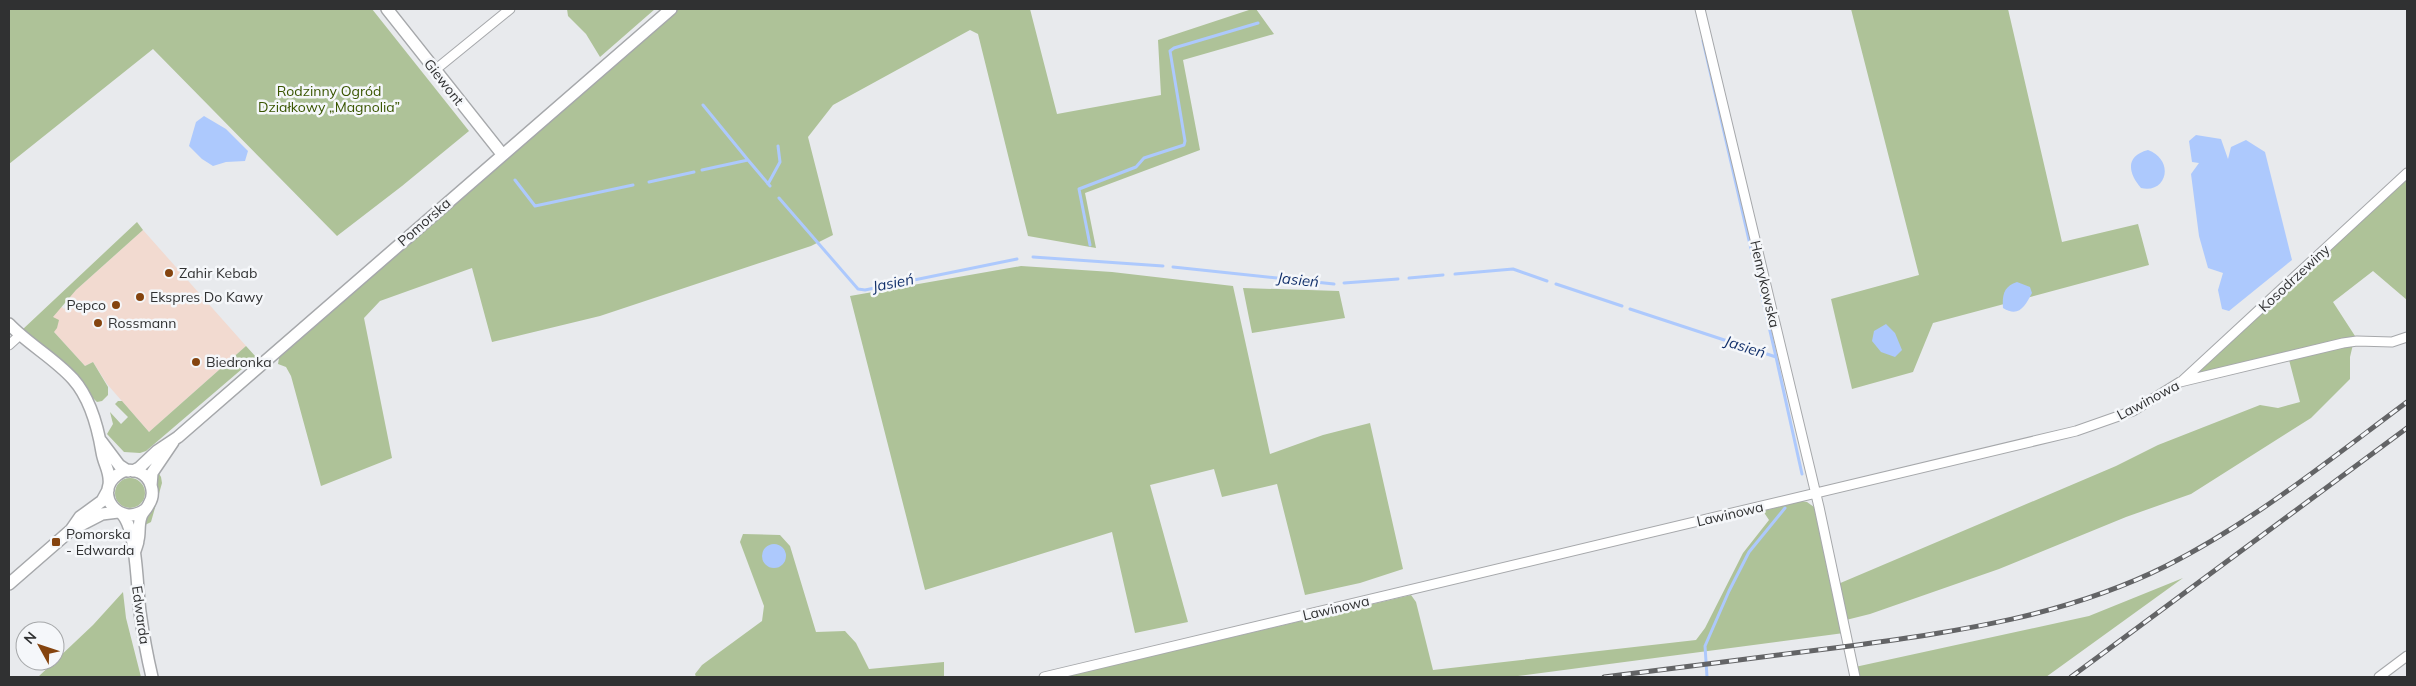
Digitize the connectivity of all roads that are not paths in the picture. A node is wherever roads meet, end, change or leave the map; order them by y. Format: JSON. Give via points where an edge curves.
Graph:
{"nodes":[{"id":1,"x":387,"y":9,"type":"edge"},
{"id":2,"x":510,"y":9,"type":"edge"},
{"id":3,"x":671,"y":9,"type":"edge"},
{"id":4,"x":1700,"y":9,"type":"edge"},
{"id":5,"x":436,"y":70,"type":"junction"},
{"id":6,"x":502,"y":154,"type":"junction"},
{"id":7,"x":2407,"y":172,"type":"edge"},
{"id":8,"x":9,"y":324,"type":"edge"},
{"id":9,"x":20,"y":335,"type":"junction"},
{"id":10,"x":2407,"y":337,"type":"edge"},
{"id":11,"x":9,"y":345,"type":"edge"},
{"id":12,"x":2180,"y":382,"type":"junction"},
{"id":13,"x":178,"y":436,"type":"junction"},
{"id":14,"x":100,"y":441,"type":"junction"},
{"id":15,"x":130,"y":470,"type":"junction"},
{"id":16,"x":151,"y":486,"type":"junction"},
{"id":17,"x":108,"y":488,"type":"junction"},
{"id":18,"x":1816,"y":494,"type":"junction"},
{"id":19,"x":146,"y":509,"type":"junction"},
{"id":20,"x":120,"y":513,"type":"junction"},
{"id":21,"x":71,"y":530,"type":"junction"},
{"id":22,"x":135,"y":551,"type":"junction"},
{"id":23,"x":9,"y":584,"type":"edge"},
{"id":24,"x":2407,"y":656,"type":"edge"},
{"id":25,"x":152,"y":677,"type":"edge"},
{"id":26,"x":1044,"y":677,"type":"edge"},
{"id":27,"x":1855,"y":677,"type":"edge"},
{"id":28,"x":2379,"y":677,"type":"edge"}],
"edges":[{"from":1,"to":5,"type":"street","name":"Giewont"},
{"from":2,"to":5,"type":"street"},
{"from":3,"to":6,"type":"street","name":"Pomorska"},
{"from":4,"to":18,"type":"street","name":"Henrykowska"},
{"from":5,"to":6,"type":"street","name":"Giewont"},
{"from":6,"to":13,"type":"street","name":"Pomorska"},
{"from":7,"to":12,"type":"street","name":"Kosodrzewiny"},
{"from":8,"to":9,"type":"street"},
{"from":9,"to":11,"type":"street"},
{"from":9,"to":14,"type":"street","via":[[78,385],[89,405]]},
{"from":10,"to":12,"type":"street","name":"Lawinowa","via":[[2392,342],[2343,343]]},
{"from":12,"to":18,"type":"street","name":"Lawinowa","via":[[2134,411],[2076,431]]},
{"from":13,"to":15,"type":"street","name":"Pomorska","via":[[139,468]]},
{"from":13,"to":16,"type":"street","name":"Pomorska","via":[[152,473]]},
{"from":14,"to":15,"type":"street","via":[[119,465]]},
{"from":14,"to":17,"type":"street","via":[[110,476]]},
{"from":15,"to":16,"type":"street","via":[[146,477]]},
{"from":15,"to":17,"type":"street","via":[[118,474]]},
{"from":16,"to":19,"type":"street","via":[[152,496]]},
{"from":17,"to":20,"type":"street","via":[[111,505]]},
{"from":17,"to":21,"type":"street","via":[[102,501],[80,517]]},
{"from":18,"to":26,"type":"street","name":"Lawinowa"},
{"from":18,"to":27,"type":"street","name":"Henrykowska"},
{"from":19,"to":20,"type":"street","via":[[137,514]]},
{"from":19,"to":22,"type":"street","name":"Edwarda","via":[[139,522]]},
{"from":20,"to":21,"type":"street","via":[[102,514]]},
{"from":20,"to":22,"type":"street","name":"Edwarda","via":[[128,522]]},
{"from":21,"to":23,"type":"street"},
{"from":22,"to":25,"type":"street","name":"Edwarda","via":[[140,615]]},
{"from":24,"to":28,"type":"street"}]}
